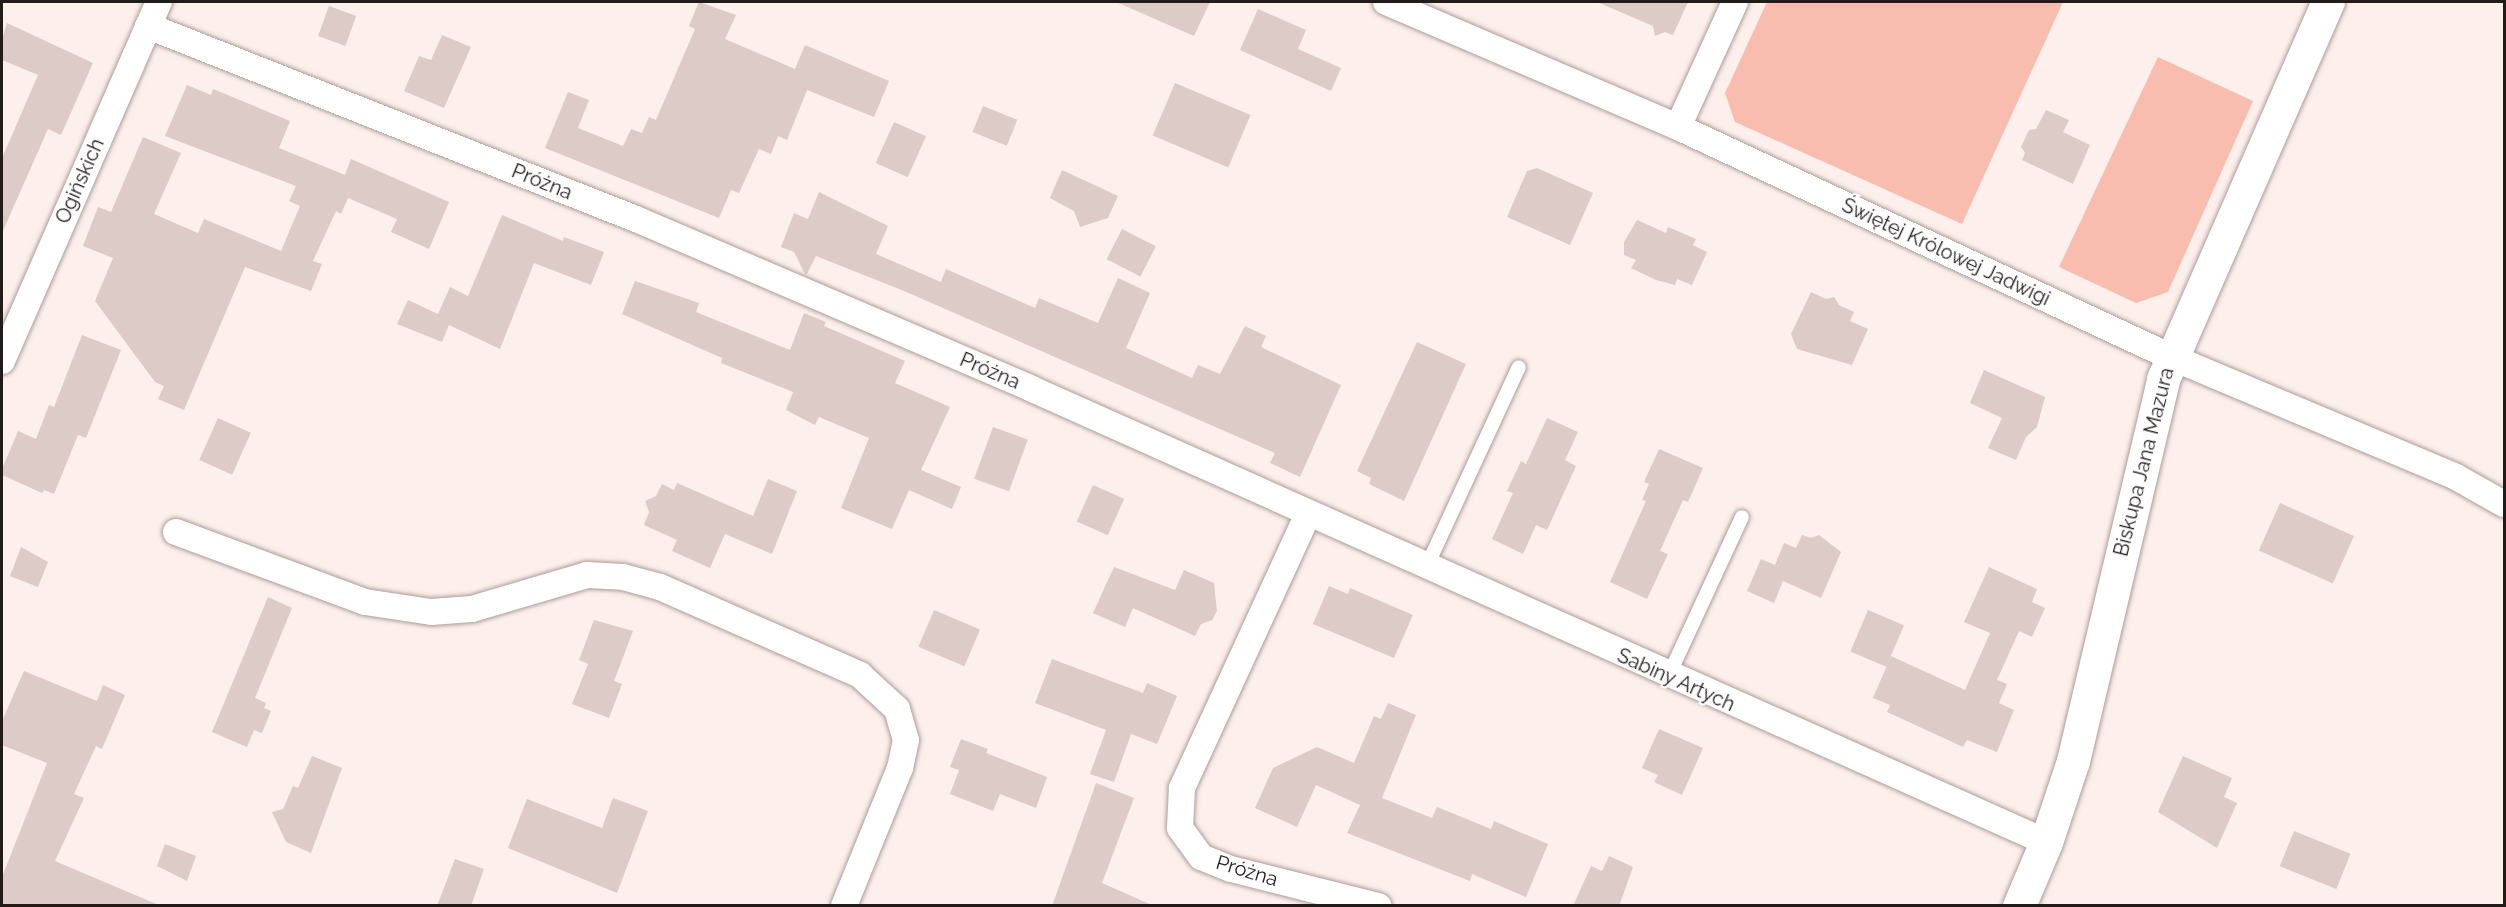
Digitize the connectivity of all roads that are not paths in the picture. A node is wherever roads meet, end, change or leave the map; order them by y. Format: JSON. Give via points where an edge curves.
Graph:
{"nodes":[{"id":1,"x":159,"y":2,"type":"edge"},
{"id":2,"x":1386,"y":2,"type":"edge"},
{"id":3,"x":1735,"y":2,"type":"edge"},
{"id":4,"x":2328,"y":2,"type":"edge"},
{"id":5,"x":148,"y":26,"type":"junction"},
{"id":6,"x":1678,"y":127,"type":"junction"},
{"id":7,"x":2170,"y":357,"type":"junction"},
{"id":8,"x":2,"y":361,"type":"edge"},
{"id":9,"x":1519,"y":367,"type":"dead end"},
{"id":10,"x":2505,"y":504,"type":"edge"},
{"id":11,"x":1308,"y":514,"type":"junction"},
{"id":12,"x":1742,"y":517,"type":"dead end"},
{"id":13,"x":176,"y":532,"type":"dead end"},
{"id":14,"x":1426,"y":567,"type":"junction"},
{"id":15,"x":1668,"y":677,"type":"junction"},
{"id":16,"x":2046,"y":842,"type":"junction"},
{"id":17,"x":844,"y":906,"type":"edge"},
{"id":18,"x":1377,"y":906,"type":"edge"},
{"id":19,"x":2019,"y":906,"type":"edge"}],
"edges":[{"from":1,"to":5,"type":"street","name":"Ogińskich"},
{"from":2,"to":6,"type":"street","name":"Świętej Królowej Jadwigi"},
{"from":3,"to":6,"type":"street"},
{"from":4,"to":7,"type":"street","name":"Biskupa Jana Mazura"},
{"from":5,"to":8,"type":"street","name":"Ogińskich"},
{"from":5,"to":11,"type":"street","name":"Próżna","via":[[636,219],[1032,389]]},
{"from":6,"to":7,"type":"street","name":"Świętej Królowej Jadwigi"},
{"from":7,"to":10,"type":"street","name":"Świętej Królowej Jadwigi","via":[[2456,477]]},
{"from":7,"to":16,"type":"street","name":"Biskupa Jana Mazura","via":[[2145,444],[2086,715]]},
{"from":9,"to":14,"type":"lane"},
{"from":11,"to":14,"type":"street","name":"Sabiny Artych"},
{"from":11,"to":18,"type":"street","name":"Próżna","via":[[1182,789],[1180,828],[1201,857],[1231,869]]},
{"from":12,"to":15,"type":"lane"},
{"from":13,"to":17,"type":"street","via":[[365,602],[431,612],[472,609],[587,575],[623,577],[660,586],[860,675],[897,709],[906,740],[900,768]]},
{"from":14,"to":15,"type":"street","name":"Sabiny Artych"},
{"from":15,"to":16,"type":"street","name":"Sabiny Artych"},
{"from":16,"to":19,"type":"street","name":"Biskupa Jana Mazura"}]}
